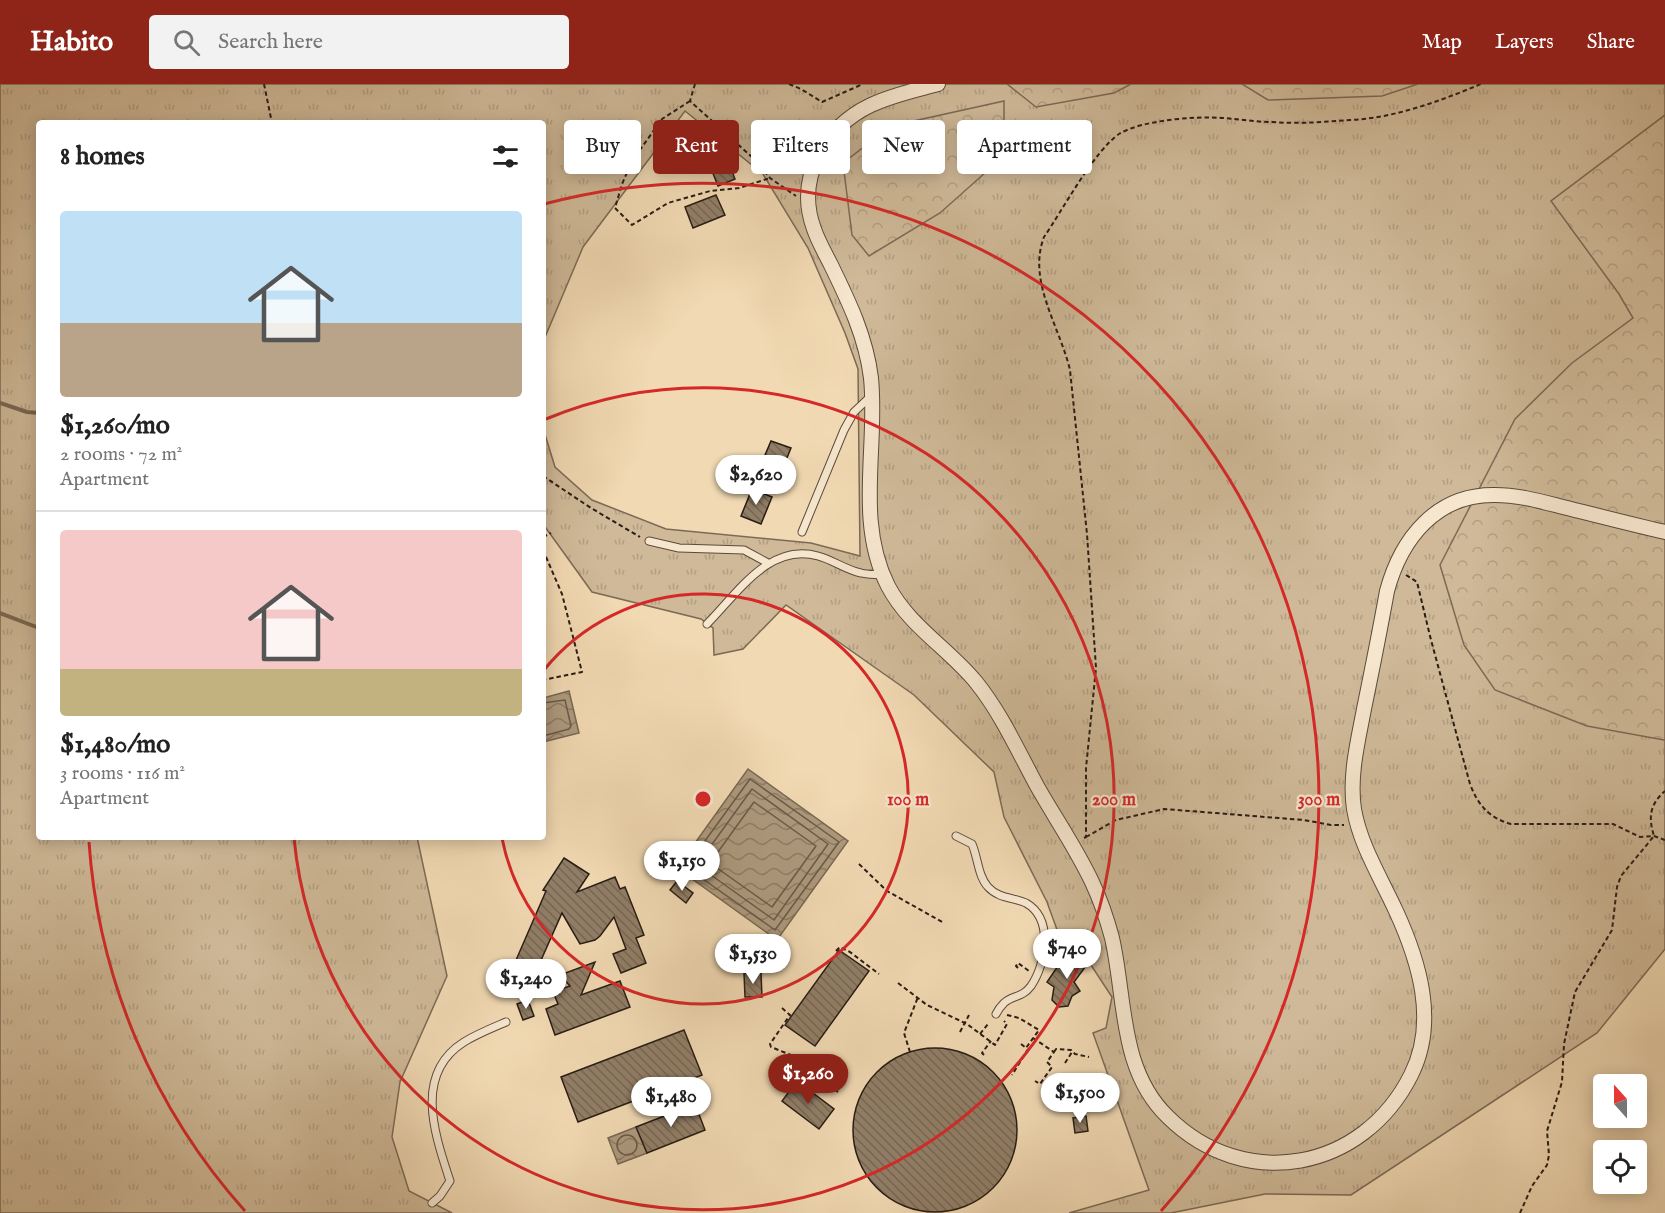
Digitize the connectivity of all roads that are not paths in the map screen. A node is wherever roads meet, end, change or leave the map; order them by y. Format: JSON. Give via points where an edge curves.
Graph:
{"nodes":[{"id":1,"x":938,"y":84,"type":"edge"},
{"id":2,"x":873,"y":394,"type":"junction"},
{"id":3,"x":802,"y":532,"type":"dead end"},
{"id":4,"x":1665,"y":532,"type":"edge"},
{"id":5,"x":649,"y":541,"type":"road end"},
{"id":6,"x":768,"y":562,"type":"junction"},
{"id":7,"x":884,"y":575,"type":"junction"},
{"id":8,"x":707,"y":624,"type":"dead end"},
{"id":9,"x":956,"y":836,"type":"dead end"},
{"id":10,"x":996,"y":1014,"type":"road end"},
{"id":11,"x":506,"y":1022,"type":"dead end"},
{"id":12,"x":432,"y":1203,"type":"dead end"}],
"edges":[{"from":1,"to":2,"type":"street","via":[[887,98],[841,125],[830,135],[809,186],[813,228],[856,317],[869,361]]},
{"from":2,"to":3,"type":"lane","via":[[854,412],[844,430]]},
{"from":2,"to":7,"type":"street","via":[[871,532]]},
{"from":4,"to":7,"type":"street","via":[[1524,498],[1494,495],[1454,504],[1437,513],[1406,543],[1393,568],[1355,753],[1354,808],[1364,842],[1413,953],[1422,987],[1425,1023],[1420,1053],[1393,1104],[1356,1140],[1311,1160],[1281,1163],[1242,1160],[1209,1148],[1158,1107],[1134,1062],[1113,945],[1092,882],[995,707],[973,678],[903,609]]},
{"from":5,"to":6,"type":"lane","via":[[679,548],[744,550]]},
{"from":6,"to":7,"type":"lane","via":[[806,553],[860,573]]},
{"from":6,"to":8,"type":"lane"},
{"from":9,"to":10,"type":"lane","via":[[972,844],[990,889],[1028,904],[1043,929],[1044,951],[1032,985],[1023,995],[1005,1001]]},
{"from":11,"to":12,"type":"lane","via":[[464,1042],[441,1064],[433,1091],[432,1114],[450,1181]]}]}
